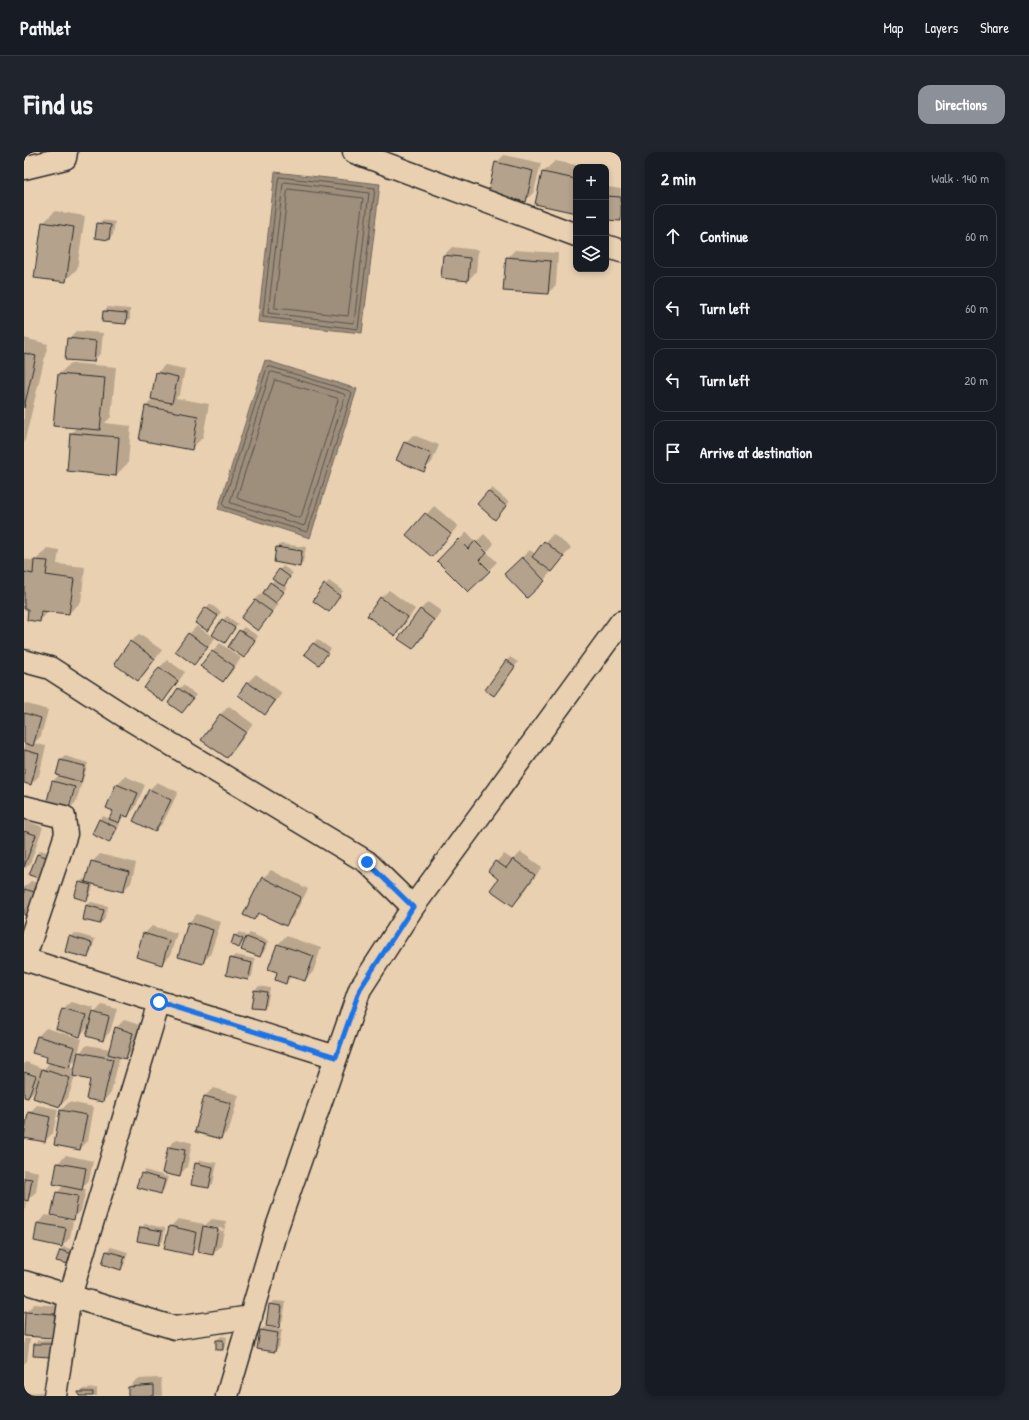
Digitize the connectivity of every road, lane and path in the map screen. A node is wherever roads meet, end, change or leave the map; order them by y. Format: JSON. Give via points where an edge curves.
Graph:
{"nodes":[{"id":1,"x":66,"y":152,"type":"edge"},
{"id":2,"x":354,"y":152,"type":"edge"},
{"id":3,"x":24,"y":168,"type":"edge"},
{"id":4,"x":573,"y":234,"type":"edge"},
{"id":5,"x":609,"y":247,"type":"edge"},
{"id":6,"x":621,"y":251,"type":"edge"},
{"id":7,"x":621,"y":622,"type":"edge"},
{"id":8,"x":24,"y":661,"type":"edge"},
{"id":9,"x":24,"y":807,"type":"edge"},
{"id":10,"x":413,"y":907,"type":"junction"},
{"id":11,"x":24,"y":959,"type":"edge"},
{"id":12,"x":159,"y":1002,"type":"junction"},
{"id":13,"x":336,"y":1057,"type":"junction"},
{"id":14,"x":24,"y":1282,"type":"edge"},
{"id":15,"x":70,"y":1296,"type":"junction"},
{"id":16,"x":251,"y":1317,"type":"junction"},
{"id":17,"x":55,"y":1396,"type":"edge"},
{"id":18,"x":227,"y":1396,"type":"edge"}],
"edges":[{"from":1,"to":3,"type":"street","via":[[65,158]]},
{"from":2,"to":4,"type":"street"},
{"from":5,"to":6,"type":"street"},
{"from":7,"to":10,"type":"street"},
{"from":8,"to":10,"type":"street","via":[[50,668],[367,862]]},
{"from":9,"to":11,"type":"street","via":[[64,817],[66,834]]},
{"from":10,"to":13,"type":"street","via":[[360,989]]},
{"from":11,"to":12,"type":"street"},
{"from":12,"to":13,"type":"street"},
{"from":12,"to":15,"type":"street"},
{"from":13,"to":16,"type":"street","via":[[277,1227]]},
{"from":14,"to":15,"type":"street"},
{"from":15,"to":16,"type":"street","via":[[175,1328]]},
{"from":15,"to":17,"type":"street"},
{"from":16,"to":18,"type":"street"}]}
